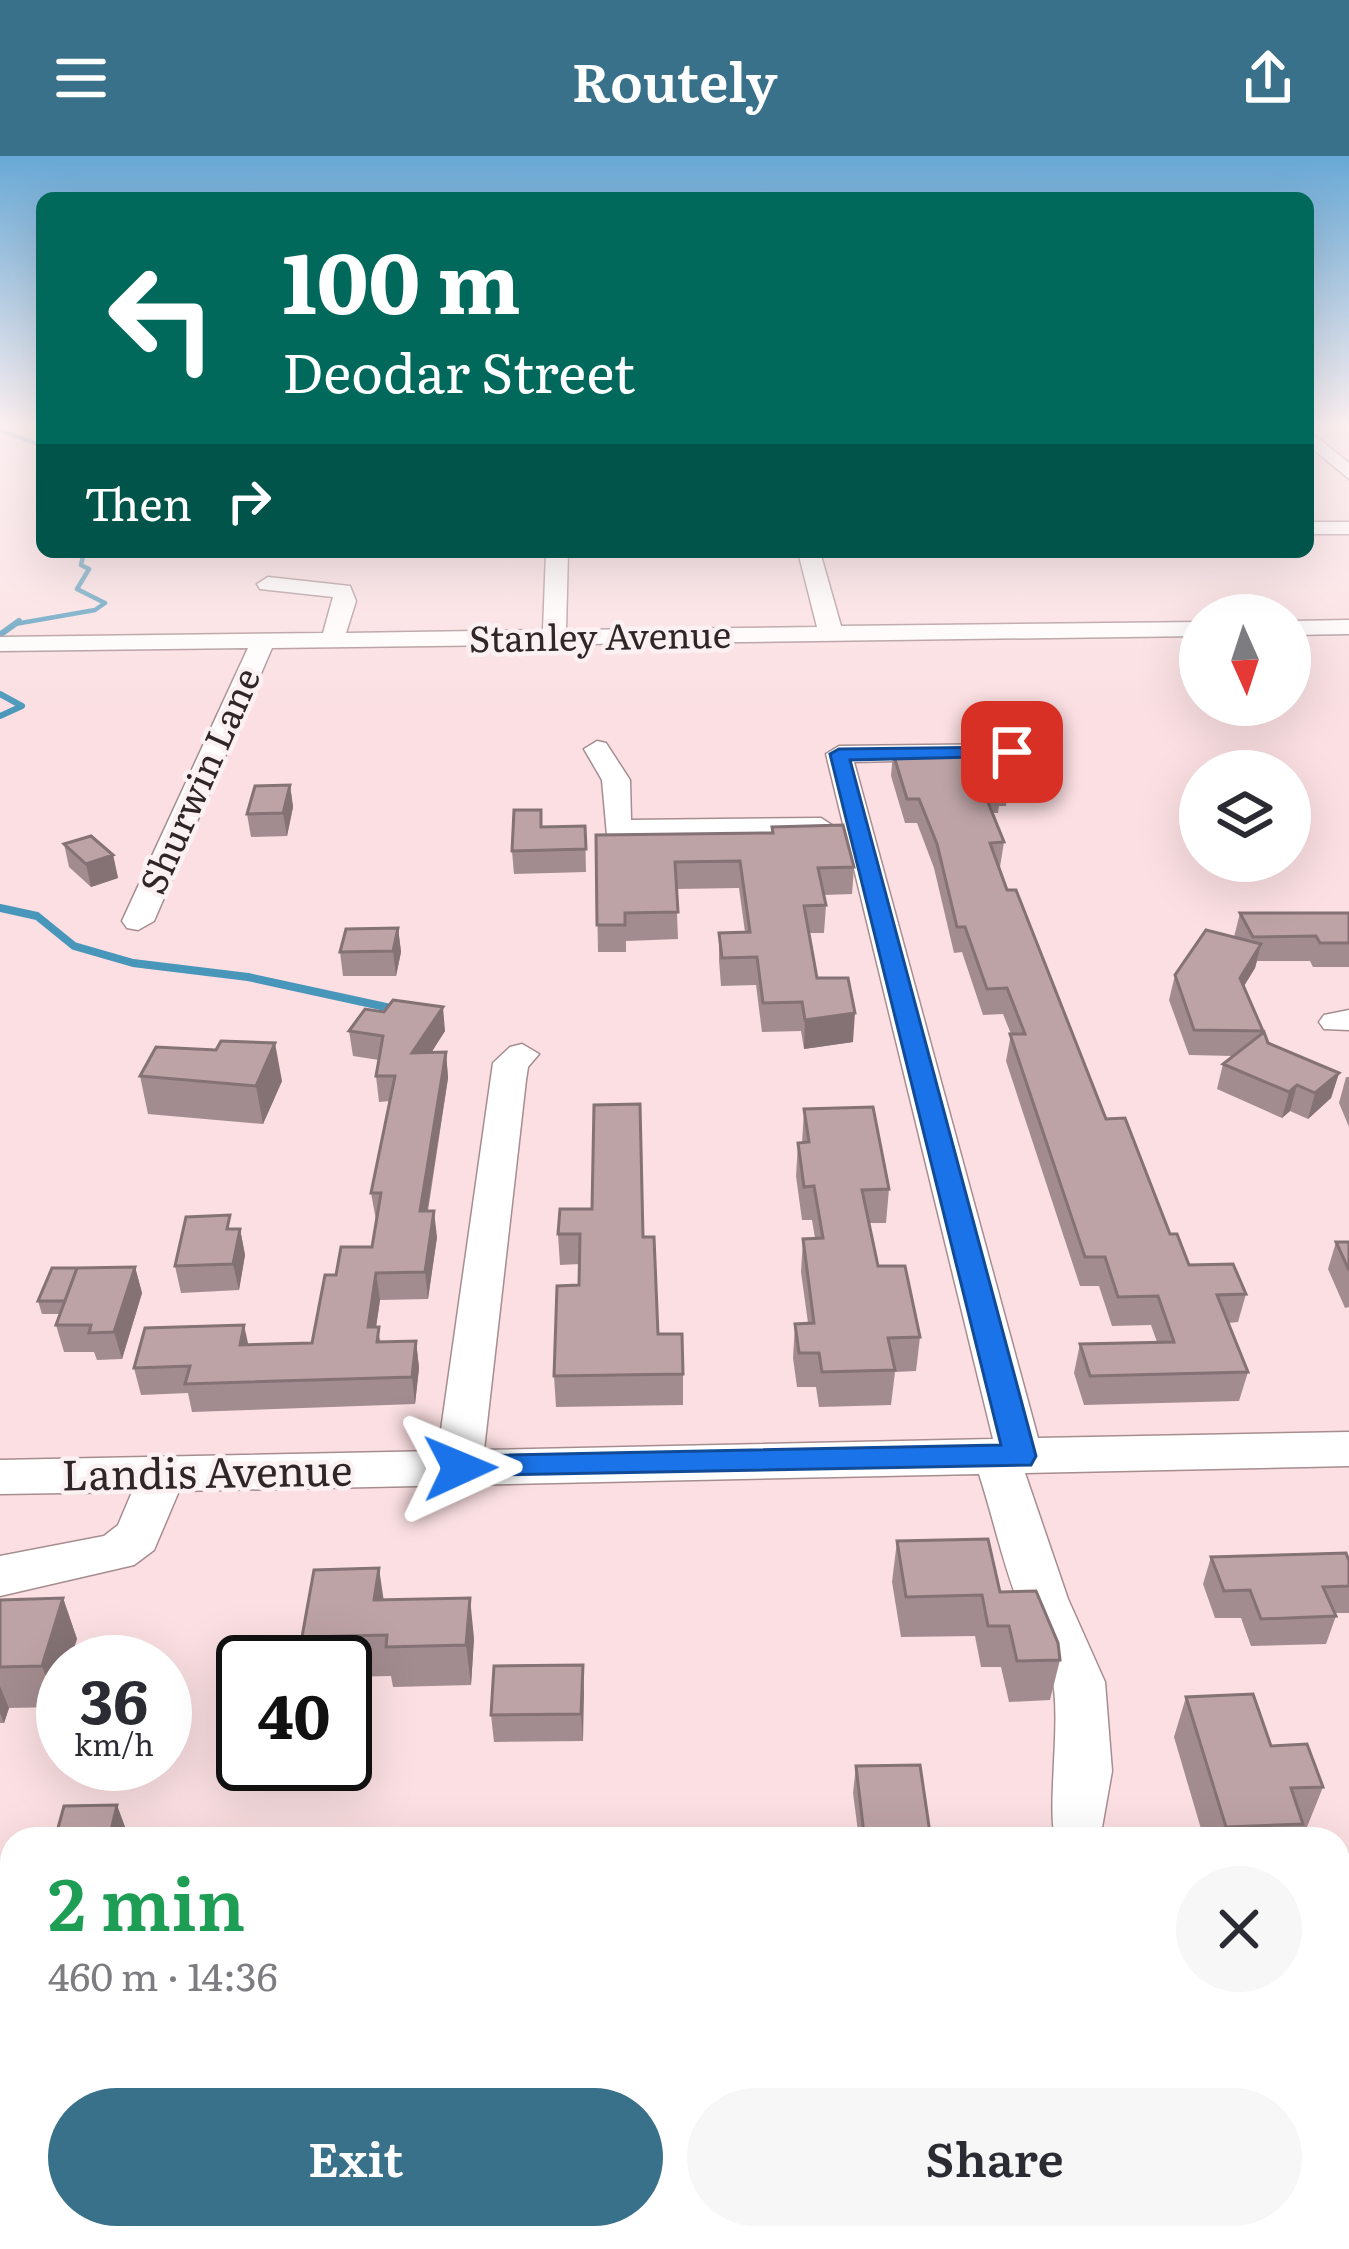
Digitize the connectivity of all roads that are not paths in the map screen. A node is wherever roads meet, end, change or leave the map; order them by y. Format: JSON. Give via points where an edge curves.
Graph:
{"nodes":[{"id":1,"x":1349,"y":527,"type":"edge"},
{"id":2,"x":1314,"y":528,"type":"edge"},
{"id":3,"x":557,"y":558,"type":"edge"},
{"id":4,"x":811,"y":558,"type":"edge"},
{"id":5,"x":268,"y":584,"type":"dead end"},
{"id":6,"x":1349,"y":627,"type":"edge"},
{"id":7,"x":1311,"y":628,"type":"edge"},
{"id":8,"x":1179,"y":629,"type":"edge"},
{"id":9,"x":831,"y":634,"type":"junction"},
{"id":10,"x":554,"y":637,"type":"junction"},
{"id":11,"x":332,"y":640,"type":"junction"},
{"id":12,"x":263,"y":641,"type":"junction"},
{"id":13,"x":0,"y":644,"type":"edge"},
{"id":14,"x":597,"y":749,"type":"dead end"},
{"id":15,"x":1012,"y":752,"type":"dead end"},
{"id":16,"x":857,"y":826,"type":"junction"},
{"id":17,"x":138,"y":921,"type":"dead end"},
{"id":18,"x":522,"y":1054,"type":"dead end"},
{"id":19,"x":1008,"y":1456,"type":"junction"},
{"id":20,"x":1346,"y":1457,"type":"edge"},
{"id":21,"x":460,"y":1468,"type":"junction"},
{"id":22,"x":162,"y":1474,"type":"junction"},
{"id":23,"x":0,"y":1477,"type":"edge"},
{"id":24,"x":0,"y":1576,"type":"edge"},
{"id":25,"x":1078,"y":1826,"type":"dead end"}],
"edges":[{"from":1,"to":2,"type":"street"},
{"from":3,"to":10,"type":"street"},
{"from":4,"to":9,"type":"street"},
{"from":5,"to":11,"type":"street","via":[[342,591]]},
{"from":6,"to":7,"type":"street"},
{"from":8,"to":9,"type":"street","name":"Stanley Avenue"},
{"from":9,"to":10,"type":"street","name":"Stanley Avenue"},
{"from":10,"to":11,"type":"street","name":"Stanley Avenue"},
{"from":11,"to":12,"type":"street","name":"Stanley Avenue"},
{"from":12,"to":13,"type":"street","name":"Stanley Avenue"},
{"from":12,"to":17,"type":"street","name":"Shurwin Lane"},
{"from":14,"to":16,"type":"street","via":[[616,780],[617,830]]},
{"from":15,"to":16,"type":"street","via":[[839,754]]},
{"from":16,"to":19,"type":"street"},
{"from":18,"to":21,"type":"street","via":[[508,1080]]},
{"from":19,"to":20,"type":"street","name":"Landis Avenue"},
{"from":19,"to":21,"type":"street","name":"Landis Avenue"},
{"from":19,"to":25,"type":"street","via":[[1045,1606],[1061,1625],[1082,1708],[1086,1780]]},
{"from":21,"to":22,"type":"street","name":"Landis Avenue"},
{"from":22,"to":23,"type":"street","name":"Landis Avenue"},
{"from":22,"to":24,"type":"street","via":[[137,1537],[117,1552]]}]}
